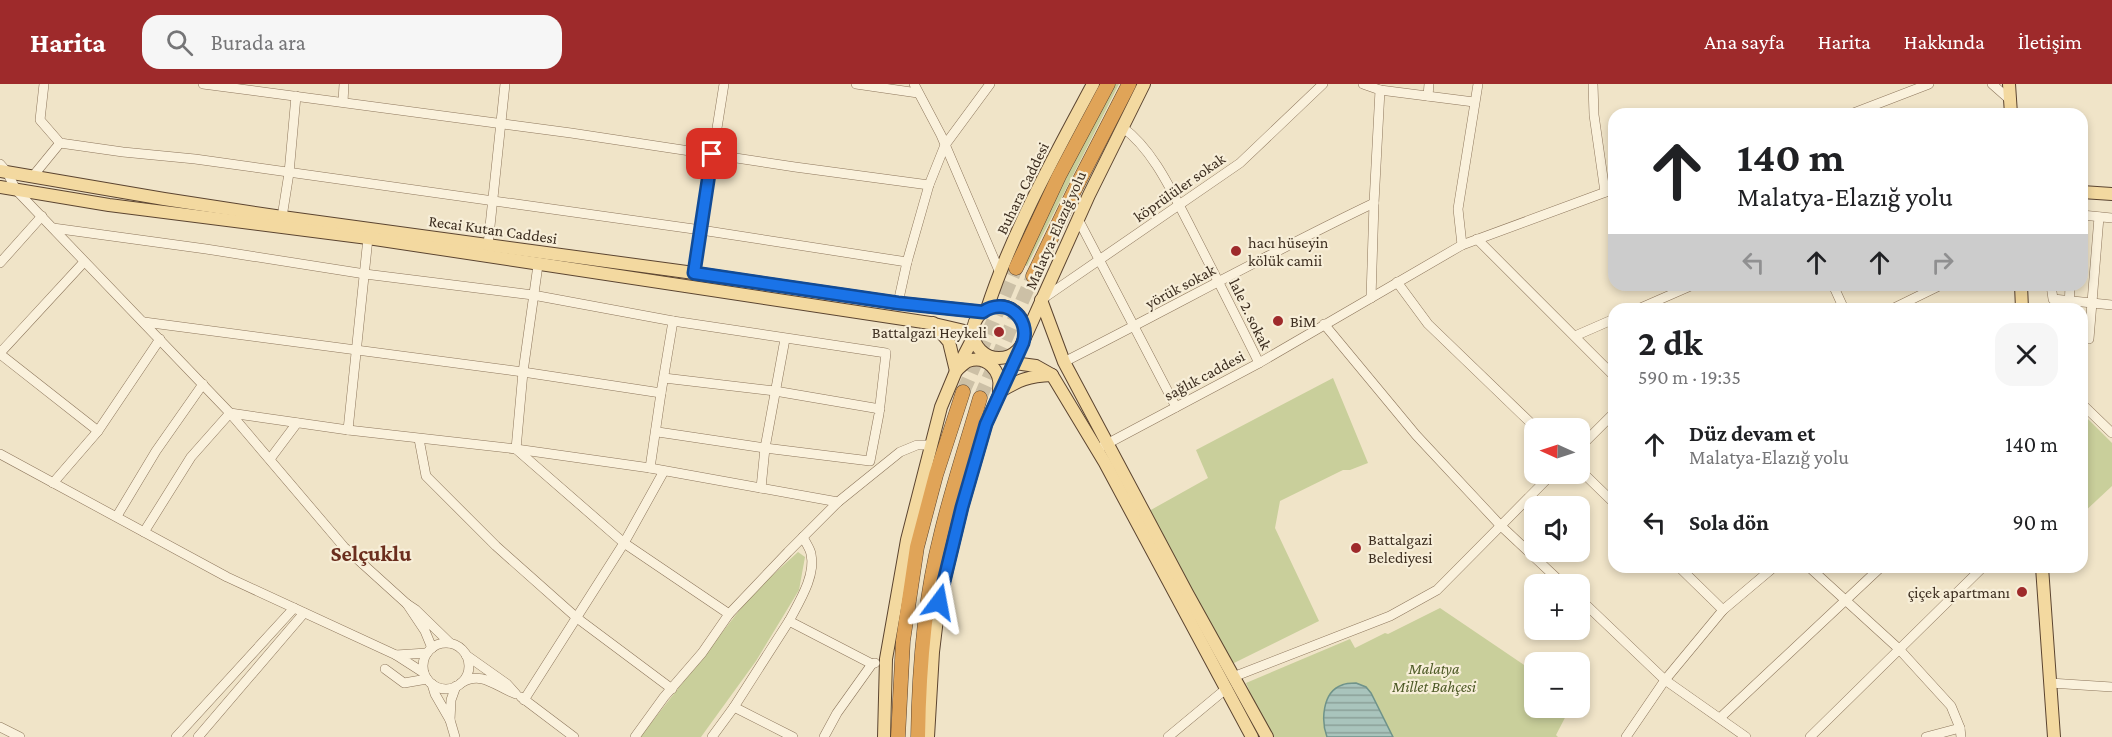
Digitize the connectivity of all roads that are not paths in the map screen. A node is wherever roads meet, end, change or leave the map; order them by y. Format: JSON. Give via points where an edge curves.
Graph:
{"nodes":[{"id":1,"x":44,"y":84,"type":"edge"},
{"id":2,"x":203,"y":84,"type":"edge"},
{"id":3,"x":344,"y":84,"type":"edge"},
{"id":4,"x":505,"y":84,"type":"edge"},
{"id":5,"x":724,"y":84,"type":"edge"},
{"id":6,"x":856,"y":84,"type":"edge"},
{"id":7,"x":990,"y":84,"type":"edge"},
{"id":8,"x":1093,"y":84,"type":"edge"},
{"id":9,"x":1108,"y":84,"type":"edge"},
{"id":10,"x":1129,"y":84,"type":"edge"},
{"id":11,"x":1144,"y":84,"type":"edge"},
{"id":12,"x":1323,"y":84,"type":"edge"},
{"id":13,"x":1363,"y":84,"type":"edge"},
{"id":14,"x":1429,"y":84,"type":"edge"},
{"id":15,"x":1478,"y":84,"type":"edge"},
{"id":16,"x":1593,"y":84,"type":"edge"},
{"id":17,"x":1929,"y":84,"type":"edge"},
{"id":18,"x":1992,"y":84,"type":"edge"},
{"id":19,"x":2009,"y":84,"type":"edge"},
{"id":20,"x":244,"y":87,"type":"edge"},
{"id":21,"x":916,"y":88,"type":"edge"},
{"id":22,"x":1380,"y":90,"type":"junction"},
{"id":23,"x":296,"y":96,"type":"junction"},
{"id":24,"x":1428,"y":96,"type":"junction"},
{"id":25,"x":2010,"y":99,"type":"junction"},
{"id":26,"x":343,"y":102,"type":"junction"},
{"id":27,"x":1474,"y":102,"type":"junction"},
{"id":28,"x":1867,"y":108,"type":"edge"},
{"id":29,"x":2011,"y":108,"type":"edge"},
{"id":30,"x":500,"y":123,"type":"junction"},
{"id":31,"x":1122,"y":127,"type":"junction"},
{"id":32,"x":60,"y":142,"type":"junction"},
{"id":33,"x":945,"y":145,"type":"junction"},
{"id":34,"x":712,"y":154,"type":"junction"},
{"id":35,"x":2,"y":169,"type":"edge"},
{"id":36,"x":289,"y":173,"type":"junction"},
{"id":37,"x":33,"y":176,"type":"junction"},
{"id":38,"x":929,"y":185,"type":"junction"},
{"id":39,"x":1608,"y":186,"type":"edge"},
{"id":40,"x":0,"y":188,"type":"edge"},
{"id":41,"x":16,"y":190,"type":"junction"},
{"id":42,"x":1608,"y":191,"type":"edge"},
{"id":43,"x":2088,"y":192,"type":"edge"},
{"id":44,"x":2112,"y":194,"type":"edge"},
{"id":45,"x":493,"y":201,"type":"junction"},
{"id":46,"x":1374,"y":203,"type":"junction"},
{"id":47,"x":1179,"y":206,"type":"junction"},
{"id":48,"x":42,"y":216,"type":"junction"},
{"id":49,"x":2088,"y":216,"type":"edge"},
{"id":50,"x":282,"y":217,"type":"junction"},
{"id":51,"x":2099,"y":217,"type":"junction"},
{"id":52,"x":2112,"y":218,"type":"edge"},
{"id":53,"x":1078,"y":219,"type":"junction"},
{"id":54,"x":53,"y":228,"type":"junction"},
{"id":55,"x":701,"y":230,"type":"junction"},
{"id":56,"x":368,"y":238,"type":"junction"},
{"id":57,"x":1477,"y":239,"type":"junction"},
{"id":58,"x":488,"y":245,"type":"junction"},
{"id":59,"x":1462,"y":245,"type":"junction"},
{"id":60,"x":1099,"y":260,"type":"junction"},
{"id":61,"x":84,"y":262,"type":"junction"},
{"id":62,"x":907,"y":262,"type":"junction"},
{"id":63,"x":0,"y":263,"type":"edge"},
{"id":64,"x":538,"y":265,"type":"junction"},
{"id":65,"x":1016,"y":268,"type":"tunnel mouth"},
{"id":66,"x":694,"y":273,"type":"junction"},
{"id":67,"x":1000,"y":273,"type":"junction"},
{"id":68,"x":365,"y":274,"type":"junction"},
{"id":69,"x":1033,"y":276,"type":"tunnel mouth"},
{"id":70,"x":1219,"y":282,"type":"junction"},
{"id":71,"x":1397,"y":282,"type":"junction"},
{"id":72,"x":1679,"y":291,"type":"edge"},
{"id":73,"x":1929,"y":291,"type":"edge"},
{"id":74,"x":2052,"y":291,"type":"edge"},
{"id":75,"x":533,"y":296,"type":"junction"},
{"id":76,"x":1371,"y":298,"type":"junction"},
{"id":77,"x":1041,"y":300,"type":"junction"},
{"id":78,"x":898,"y":303,"type":"junction"},
{"id":79,"x":1652,"y":303,"type":"edge"},
{"id":80,"x":1904,"y":303,"type":"edge"},
{"id":81,"x":2064,"y":303,"type":"edge"},
{"id":82,"x":2088,"y":303,"type":"edge"},
{"id":83,"x":2092,"y":303,"type":"junction"},
{"id":84,"x":2112,"y":305,"type":"edge"},
{"id":85,"x":985,"y":310,"type":"junction"},
{"id":86,"x":673,"y":321,"type":"junction"},
{"id":87,"x":144,"y":322,"type":"junction"},
{"id":88,"x":1608,"y":322,"type":"edge"},
{"id":89,"x":933,"y":323,"type":"junction"},
{"id":90,"x":1324,"y":324,"type":"junction"},
{"id":91,"x":1134,"y":327,"type":"junction"},
{"id":92,"x":973,"y":335,"type":"junction"},
{"id":93,"x":1575,"y":336,"type":"junction"},
{"id":94,"x":160,"y":339,"type":"junction"},
{"id":95,"x":785,"y":339,"type":"junction"},
{"id":96,"x":2089,"y":339,"type":"dead end"},
{"id":97,"x":1023,"y":343,"type":"junction"},
{"id":98,"x":357,"y":350,"type":"junction"},
{"id":99,"x":0,"y":354,"type":"edge"},
{"id":100,"x":1064,"y":362,"type":"junction"},
{"id":101,"x":1014,"y":363,"type":"junction"},
{"id":102,"x":1259,"y":363,"type":"junction"},
{"id":103,"x":1608,"y":370,"type":"edge"},
{"id":104,"x":523,"y":372,"type":"junction"},
{"id":105,"x":1052,"y":375,"type":"junction"},
{"id":106,"x":954,"y":376,"type":"junction"},
{"id":107,"x":664,"y":378,"type":"junction"},
{"id":108,"x":203,"y":384,"type":"junction"},
{"id":109,"x":775,"y":391,"type":"junction"},
{"id":110,"x":963,"y":392,"type":"tunnel mouth"},
{"id":111,"x":661,"y":393,"type":"junction"},
{"id":112,"x":998,"y":393,"type":"junction"},
{"id":113,"x":980,"y":398,"type":"tunnel mouth"},
{"id":114,"x":1176,"y":408,"type":"junction"},
{"id":115,"x":880,"y":409,"type":"junction"},
{"id":116,"x":2088,"y":410,"type":"edge"},
{"id":117,"x":230,"y":413,"type":"junction"},
{"id":118,"x":1526,"y":418,"type":"edge"},
{"id":119,"x":1608,"y":419,"type":"edge"},
{"id":120,"x":297,"y":423,"type":"junction"},
{"id":121,"x":98,"y":430,"type":"junction"},
{"id":122,"x":348,"y":430,"type":"junction"},
{"id":123,"x":656,"y":430,"type":"junction"},
{"id":124,"x":2112,"y":433,"type":"edge"},
{"id":125,"x":1590,"y":437,"type":"edge"},
{"id":126,"x":419,"y":439,"type":"junction"},
{"id":127,"x":939,"y":445,"type":"junction"},
{"id":128,"x":765,"y":447,"type":"junction"},
{"id":129,"x":1102,"y":447,"type":"junction"},
{"id":130,"x":516,"y":449,"type":"junction"},
{"id":131,"x":0,"y":454,"type":"edge"},
{"id":132,"x":270,"y":459,"type":"junction"},
{"id":133,"x":650,"y":468,"type":"junction"},
{"id":134,"x":664,"y":471,"type":"junction"},
{"id":135,"x":1590,"y":480,"type":"edge"},
{"id":136,"x":54,"y":483,"type":"junction"},
{"id":137,"x":1542,"y":484,"type":"edge"},
{"id":138,"x":760,"y":488,"type":"junction"},
{"id":139,"x":1608,"y":497,"type":"edge"},
{"id":140,"x":838,"y":502,"type":"junction"},
{"id":141,"x":117,"y":516,"type":"junction"},
{"id":142,"x":1500,"y":525,"type":"junction"},
{"id":143,"x":144,"y":532,"type":"junction"},
{"id":144,"x":803,"y":537,"type":"junction"},
{"id":145,"x":624,"y":543,"type":"junction"},
{"id":146,"x":1685,"y":573,"type":"edge"},
{"id":147,"x":1767,"y":573,"type":"edge"},
{"id":148,"x":1815,"y":573,"type":"edge"},
{"id":149,"x":1875,"y":573,"type":"edge"},
{"id":150,"x":1977,"y":573,"type":"edge"},
{"id":151,"x":2042,"y":573,"type":"edge"},
{"id":152,"x":1552,"y":574,"type":"edge"},
{"id":153,"x":1846,"y":602,"type":"junction"},
{"id":154,"x":407,"y":604,"type":"junction"},
{"id":155,"x":294,"y":608,"type":"junction"},
{"id":156,"x":1590,"y":609,"type":"edge"},
{"id":157,"x":1723,"y":610,"type":"junction"},
{"id":158,"x":304,"y":614,"type":"junction"},
{"id":159,"x":729,"y":614,"type":"junction"},
{"id":160,"x":577,"y":618,"type":"junction"},
{"id":161,"x":789,"y":621,"type":"junction"},
{"id":162,"x":450,"y":644,"type":"junction"},
{"id":163,"x":1899,"y":649,"type":"junction"},
{"id":164,"x":429,"y":650,"type":"junction"},
{"id":165,"x":396,"y":655,"type":"junction"},
{"id":166,"x":466,"y":655,"type":"junction"},
{"id":167,"x":886,"y":659,"type":"junction"},
{"id":168,"x":872,"y":664,"type":"junction"},
{"id":169,"x":385,"y":669,"type":"dead end"},
{"id":170,"x":428,"y":679,"type":"junction"},
{"id":171,"x":1665,"y":680,"type":"junction"},
{"id":172,"x":2050,"y":682,"type":"junction"},
{"id":173,"x":1230,"y":683,"type":"junction"},
{"id":174,"x":458,"y":685,"type":"junction"},
{"id":175,"x":2112,"y":687,"type":"edge"},
{"id":176,"x":672,"y":688,"type":"junction"},
{"id":177,"x":516,"y":694,"type":"junction"},
{"id":178,"x":524,"y":700,"type":"junction"},
{"id":179,"x":734,"y":707,"type":"junction"},
{"id":180,"x":1720,"y":717,"type":"junction"},
{"id":181,"x":1956,"y":717,"type":"junction"},
{"id":182,"x":450,"y":720,"type":"junction"},
{"id":183,"x":0,"y":728,"type":"edge"},
{"id":184,"x":1937,"y":733,"type":"junction"},
{"id":185,"x":1960,"y":733,"type":"edge"},
{"id":186,"x":20,"y":737,"type":"edge"},
{"id":187,"x":176,"y":737,"type":"edge"},
{"id":188,"x":198,"y":737,"type":"edge"},
{"id":189,"x":455,"y":737,"type":"edge"},
{"id":190,"x":574,"y":737,"type":"edge"},
{"id":191,"x":635,"y":737,"type":"edge"},
{"id":192,"x":712,"y":737,"type":"edge"},
{"id":193,"x":793,"y":737,"type":"edge"},
{"id":194,"x":824,"y":737,"type":"edge"},
{"id":195,"x":884,"y":737,"type":"edge"},
{"id":196,"x":898,"y":737,"type":"edge"},
{"id":197,"x":918,"y":737,"type":"edge"},
{"id":198,"x":928,"y":737,"type":"edge"},
{"id":199,"x":1168,"y":737,"type":"edge"},
{"id":200,"x":1252,"y":737,"type":"edge"},
{"id":201,"x":1267,"y":737,"type":"edge"},
{"id":202,"x":1626,"y":737,"type":"edge"},
{"id":203,"x":1746,"y":737,"type":"edge"},
{"id":204,"x":1810,"y":737,"type":"edge"},
{"id":205,"x":1926,"y":737,"type":"edge"},
{"id":206,"x":2054,"y":737,"type":"edge"}],
"edges":[{"from":1,"to":32,"type":"street","via":[[40,120]]},
{"from":2,"to":20,"type":"street"},
{"from":3,"to":26,"type":"street"},
{"from":4,"to":30,"type":"street"},
{"from":5,"to":34,"type":"street"},
{"from":6,"to":21,"type":"street"},
{"from":7,"to":33,"type":"street"},
{"from":8,"to":67,"type":"main road","name":"Buhara Caddesi"},
{"from":9,"to":65,"type":"highway"},
{"from":10,"to":69,"type":"highway"},
{"from":11,"to":31,"type":"main road","name":"Malatya-Elazığ yolu"},
{"from":12,"to":47,"type":"street","name":"köprülüler sokak","via":[[1240,163]]},
{"from":13,"to":22,"type":"street"},
{"from":14,"to":24,"type":"street"},
{"from":15,"to":27,"type":"street"},
{"from":16,"to":39,"type":"street","via":[[1594,115]]},
{"from":17,"to":28,"type":"street"},
{"from":18,"to":25,"type":"street"},
{"from":19,"to":25,"type":"main road"},
{"from":20,"to":23,"type":"street"},
{"from":21,"to":33,"type":"street"},
{"from":22,"to":24,"type":"street"},
{"from":22,"to":46,"type":"street"},
{"from":23,"to":26,"type":"street"},
{"from":23,"to":36,"type":"street"},
{"from":24,"to":27,"type":"street"},
{"from":25,"to":29,"type":"main road"},
{"from":26,"to":30,"type":"street"},
{"from":27,"to":59,"type":"street","via":[[1458,209]]},
{"from":30,"to":34,"type":"street"},
{"from":30,"to":45,"type":"street"},
{"from":31,"to":47,"type":"street","name":"lale 2. sokak","via":[[1138,140]]},
{"from":31,"to":53,"type":"main road","name":"Malatya-Elazığ yolu"},
{"from":32,"to":36,"type":"street"},
{"from":32,"to":37,"type":"street"},
{"from":33,"to":38,"type":"street"},
{"from":33,"to":67,"type":"street"},
{"from":34,"to":38,"type":"street"},
{"from":34,"to":55,"type":"street"},
{"from":35,"to":37,"type":"main road","name":"Recai Kutan Caddesi"},
{"from":35,"to":41,"type":"street"},
{"from":36,"to":45,"type":"street"},
{"from":36,"to":50,"type":"street"},
{"from":37,"to":50,"type":"main road","name":"Recai Kutan Caddesi"},
{"from":38,"to":62,"type":"street"},
{"from":40,"to":41,"type":"main road","name":"Recai Kutan Caddesi"},
{"from":41,"to":48,"type":"street"},
{"from":41,"to":56,"type":"main road","name":"Recai Kutan Caddesi"},
{"from":42,"to":57,"type":"street","name":"sağlık caddesi"},
{"from":43,"to":44,"type":"main road"},
{"from":45,"to":55,"type":"street"},
{"from":45,"to":58,"type":"street"},
{"from":46,"to":70,"type":"street","name":"yörük sokak"},
{"from":46,"to":76,"type":"street"},
{"from":47,"to":60,"type":"street","name":"köprülüler sokak"},
{"from":47,"to":70,"type":"street","name":"lale 2. sokak"},
{"from":48,"to":54,"type":"street"},
{"from":48,"to":63,"type":"street"},
{"from":49,"to":51,"type":"street"},
{"from":50,"to":58,"type":"main road","name":"Recai Kutan Caddesi"},
{"from":51,"to":52,"type":"street"},
{"from":51,"to":83,"type":"street"},
{"from":53,"to":60,"type":"street"},
{"from":53,"to":77,"type":"main road","name":"Malatya-Elazığ yolu"},
{"from":54,"to":61,"type":"street"},
{"from":54,"to":68,"type":"street"},
{"from":55,"to":62,"type":"street"},
{"from":55,"to":66,"type":"street"},
{"from":56,"to":64,"type":"main road","name":"Recai Kutan Caddesi"},
{"from":56,"to":68,"type":"street"},
{"from":57,"to":59,"type":"street","name":"sağlık caddesi"},
{"from":57,"to":93,"type":"street"},
{"from":58,"to":66,"type":"main road","name":"Recai Kutan Caddesi"},
{"from":59,"to":71,"type":"street","name":"sağlık caddesi"},
{"from":60,"to":77,"type":"street","name":"köprülüler sokak"},
{"from":60,"to":91,"type":"street"},
{"from":61,"to":87,"type":"street"},
{"from":61,"to":99,"type":"street"},
{"from":62,"to":78,"type":"street"},
{"from":64,"to":75,"type":"street"},
{"from":64,"to":89,"type":"main road","name":"Recai Kutan Caddesi"},
{"from":66,"to":78,"type":"main road","name":"Recai Kutan Caddesi"},
{"from":67,"to":85,"type":"main road","name":"Buhara Caddesi"},
{"from":68,"to":75,"type":"street"},
{"from":68,"to":98,"type":"street"},
{"from":70,"to":91,"type":"street","name":"yörük sokak"},
{"from":70,"to":102,"type":"street","name":"lale 2. sokak"},
{"from":71,"to":76,"type":"street","name":"sağlık caddesi"},
{"from":71,"to":118,"type":"street","via":[[1428,324]]},
{"from":72,"to":79,"type":"street"},
{"from":73,"to":80,"type":"street"},
{"from":74,"to":81,"type":"street","via":[[2053,299]]},
{"from":75,"to":86,"type":"street"},
{"from":75,"to":104,"type":"street"},
{"from":76,"to":90,"type":"street","name":"sağlık caddesi"},
{"from":77,"to":97,"type":"main road","name":"Malatya-Elazığ yolu"},
{"from":77,"to":100,"type":"main road"},
{"from":78,"to":85,"type":"main road","name":"Recai Kutan Caddesi"},
{"from":82,"to":83,"type":"street"},
{"from":83,"to":84,"type":"street"},
{"from":83,"to":96,"type":"street"},
{"from":85,"to":92,"type":"main road","via":[[977,319]]},
{"from":85,"to":97,"type":"main road","via":[[1001,306],[1015,311],[1024,323]]},
{"from":86,"to":95,"type":"street"},
{"from":86,"to":107,"type":"street"},
{"from":87,"to":94,"type":"street"},
{"from":87,"to":98,"type":"street"},
{"from":88,"to":93,"type":"street"},
{"from":89,"to":92,"type":"main road","name":"Recai Kutan Caddesi"},
{"from":89,"to":106,"type":"main road","via":[[949,342]]},
{"from":90,"to":102,"type":"street","name":"sağlık caddesi"},
{"from":90,"to":142,"type":"street","via":[[1416,435]]},
{"from":91,"to":100,"type":"street","name":"yörük sokak"},
{"from":91,"to":114,"type":"street"},
{"from":92,"to":97,"type":"main road","via":[[984,354],[999,358],[1013,354]]},
{"from":92,"to":106,"type":"main road"},
{"from":93,"to":103,"type":"street"},
{"from":94,"to":108,"type":"street"},
{"from":94,"to":121,"type":"street"},
{"from":95,"to":109,"type":"street"},
{"from":95,"to":115,"type":"street","via":[[886,353]]},
{"from":97,"to":101,"type":"main road","name":"Malatya-Elazığ yolu"},
{"from":98,"to":104,"type":"street"},
{"from":98,"to":122,"type":"street"},
{"from":99,"to":121,"type":"street"},
{"from":100,"to":129,"type":"main road"},
{"from":101,"to":105,"type":"main road","via":[[1036,366]]},
{"from":101,"to":112,"type":"main road","name":"Malatya-Elazığ yolu"},
{"from":102,"to":114,"type":"street","name":"sağlık caddesi"},
{"from":104,"to":111,"type":"street"},
{"from":104,"to":130,"type":"street"},
{"from":105,"to":112,"type":"main road","via":[[1030,376]]},
{"from":105,"to":129,"type":"main road"},
{"from":106,"to":112,"type":"main road","via":[[967,362],[975,360],[992,366],[1000,380]]},
{"from":106,"to":127,"type":"main road","via":[[941,407]]},
{"from":107,"to":109,"type":"street"},
{"from":107,"to":111,"type":"street"},
{"from":108,"to":117,"type":"street"},
{"from":108,"to":141,"type":"street"},
{"from":109,"to":115,"type":"street"},
{"from":109,"to":128,"type":"street"},
{"from":110,"to":127,"type":"highway"},
{"from":111,"to":123,"type":"street"},
{"from":112,"to":198,"type":"main road","name":"Malatya-Elazığ yolu","via":[[962,507],[939,602]]},
{"from":113,"to":197,"type":"highway","via":[[940,534],[928,596]]},
{"from":114,"to":129,"type":"street","name":"sağlık caddesi"},
{"from":115,"to":128,"type":"street","via":[[870,461]]},
{"from":116,"to":124,"type":"street"},
{"from":117,"to":120,"type":"street"},
{"from":117,"to":132,"type":"street"},
{"from":117,"to":143,"type":"street","via":[[191,457]]},
{"from":119,"to":125,"type":"street"},
{"from":120,"to":122,"type":"street"},
{"from":120,"to":132,"type":"street"},
{"from":121,"to":136,"type":"street"},
{"from":122,"to":126,"type":"street"},
{"from":123,"to":128,"type":"street"},
{"from":123,"to":133,"type":"street"},
{"from":126,"to":130,"type":"street"},
{"from":126,"to":160,"type":"street","via":[[426,476],[496,546]]},
{"from":127,"to":140,"type":"street","via":[[917,445],[900,452]]},
{"from":127,"to":167,"type":"main road","via":[[907,540]]},
{"from":127,"to":196,"type":"highway","via":[[917,547],[903,641]]},
{"from":128,"to":138,"type":"street"},
{"from":129,"to":173,"type":"main road"},
{"from":130,"to":133,"type":"street"},
{"from":130,"to":145,"type":"street"},
{"from":131,"to":136,"type":"street"},
{"from":132,"to":154,"type":"street","via":[[344,547]]},
{"from":133,"to":134,"type":"street"},
{"from":134,"to":138,"type":"street"},
{"from":134,"to":145,"type":"street"},
{"from":135,"to":139,"type":"street"},
{"from":136,"to":141,"type":"street"},
{"from":137,"to":142,"type":"street"},
{"from":138,"to":140,"type":"street"},
{"from":140,"to":144,"type":"street"},
{"from":141,"to":143,"type":"street"},
{"from":142,"to":152,"type":"street"},
{"from":142,"to":173,"type":"street","via":[[1437,590],[1390,616]]},
{"from":143,"to":155,"type":"street"},
{"from":144,"to":159,"type":"street"},
{"from":144,"to":161,"type":"street","via":[[811,555],[810,567]]},
{"from":145,"to":159,"type":"street"},
{"from":145,"to":160,"type":"street"},
{"from":146,"to":157,"type":"street"},
{"from":147,"to":157,"type":"street"},
{"from":148,"to":153,"type":"street"},
{"from":149,"to":153,"type":"street"},
{"from":150,"to":163,"type":"street"},
{"from":151,"to":172,"type":"main road"},
{"from":153,"to":163,"type":"street"},
{"from":153,"to":180,"type":"street"},
{"from":154,"to":162,"type":"street"},
{"from":154,"to":164,"type":"street","via":[[425,631]]},
{"from":155,"to":158,"type":"street"},
{"from":155,"to":187,"type":"street"},
{"from":156,"to":171,"type":"street"},
{"from":157,"to":171,"type":"street"},
{"from":158,"to":165,"type":"street"},
{"from":158,"to":188,"type":"street"},
{"from":159,"to":176,"type":"street"},
{"from":160,"to":176,"type":"street"},
{"from":160,"to":178,"type":"street"},
{"from":161,"to":168,"type":"street"},
{"from":161,"to":179,"type":"street"},
{"from":162,"to":164,"type":"street"},
{"from":162,"to":166,"type":"street"},
{"from":163,"to":181,"type":"street","via":[[1951,706]]},
{"from":163,"to":204,"type":"street"},
{"from":164,"to":165,"type":"street"},
{"from":164,"to":170,"type":"street","via":[[423,666]]},
{"from":165,"to":170,"type":"street"},
{"from":166,"to":174,"type":"street","via":[[467,674]]},
{"from":166,"to":177,"type":"street"},
{"from":167,"to":168,"type":"street"},
{"from":167,"to":195,"type":"main road"},
{"from":168,"to":194,"type":"street"},
{"from":169,"to":170,"type":"street","via":[[404,683]]},
{"from":170,"to":174,"type":"street","via":[[444,689]]},
{"from":170,"to":182,"type":"street"},
{"from":171,"to":180,"type":"street"},
{"from":171,"to":202,"type":"street"},
{"from":172,"to":175,"type":"street"},
{"from":172,"to":206,"type":"main road"},
{"from":173,"to":199,"type":"street"},
{"from":173,"to":200,"type":"main road"},
{"from":173,"to":201,"type":"main road"},
{"from":174,"to":177,"type":"street","via":[[484,678]]},
{"from":174,"to":182,"type":"street","via":[[451,700]]},
{"from":176,"to":191,"type":"street"},
{"from":177,"to":178,"type":"street"},
{"from":178,"to":190,"type":"street"},
{"from":179,"to":192,"type":"street"},
{"from":179,"to":193,"type":"street"},
{"from":180,"to":203,"type":"street"},
{"from":181,"to":184,"type":"street"},
{"from":181,"to":185,"type":"street"},
{"from":182,"to":189,"type":"street"},
{"from":183,"to":186,"type":"street"},
{"from":184,"to":185,"type":"street"},
{"from":184,"to":205,"type":"street"}]}
